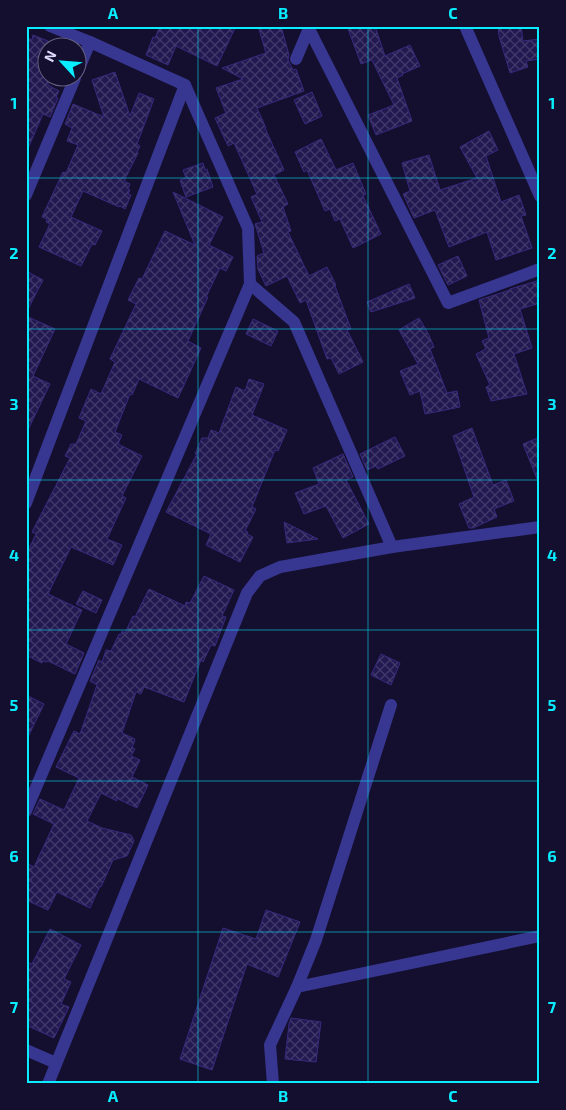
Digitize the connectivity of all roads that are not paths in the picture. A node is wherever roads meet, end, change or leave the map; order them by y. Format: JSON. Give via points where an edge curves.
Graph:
{"nodes":[{"id":1,"x":50,"y":26,"type":"edge"},
{"id":2,"x":464,"y":26,"type":"edge"},
{"id":3,"x":309,"y":28,"type":"edge"},
{"id":4,"x":90,"y":42,"type":"junction"},
{"id":5,"x":88,"y":47,"type":"edge"},
{"id":6,"x":296,"y":59,"type":"dead end"},
{"id":7,"x":185,"y":85,"type":"junction"},
{"id":8,"x":71,"y":88,"type":"edge"},
{"id":9,"x":26,"y":195,"type":"edge"},
{"id":10,"x":540,"y":196,"type":"edge"},
{"id":11,"x":540,"y":269,"type":"edge"},
{"id":12,"x":250,"y":284,"type":"junction"},
{"id":13,"x":26,"y":503,"type":"edge"},
{"id":14,"x":540,"y":527,"type":"edge"},
{"id":15,"x":392,"y":547,"type":"junction"},
{"id":16,"x":391,"y":705,"type":"dead end"},
{"id":17,"x":26,"y":811,"type":"edge"},
{"id":18,"x":540,"y":936,"type":"edge"},
{"id":19,"x":297,"y":987,"type":"junction"},
{"id":20,"x":26,"y":1050,"type":"edge"},
{"id":21,"x":56,"y":1063,"type":"junction"},
{"id":22,"x":48,"y":1084,"type":"edge"},
{"id":23,"x":273,"y":1084,"type":"edge"}],
"edges":[{"from":1,"to":4,"type":"street"},
{"from":2,"to":10,"type":"street"},
{"from":3,"to":6,"type":"street"},
{"from":3,"to":11,"type":"street","via":[[448,303]]},
{"from":4,"to":5,"type":"street"},
{"from":4,"to":7,"type":"street"},
{"from":7,"to":12,"type":"street","via":[[248,228]]},
{"from":7,"to":13,"type":"street"},
{"from":8,"to":9,"type":"street"},
{"from":12,"to":15,"type":"street","via":[[294,322]]},
{"from":12,"to":17,"type":"street"},
{"from":14,"to":15,"type":"street"},
{"from":15,"to":21,"type":"street","via":[[280,566],[260,576],[248,593]]},
{"from":16,"to":19,"type":"street","via":[[316,940]]},
{"from":18,"to":19,"type":"street"},
{"from":19,"to":23,"type":"street","via":[[270,1045]]},
{"from":20,"to":21,"type":"street"},
{"from":21,"to":22,"type":"street"}]}
